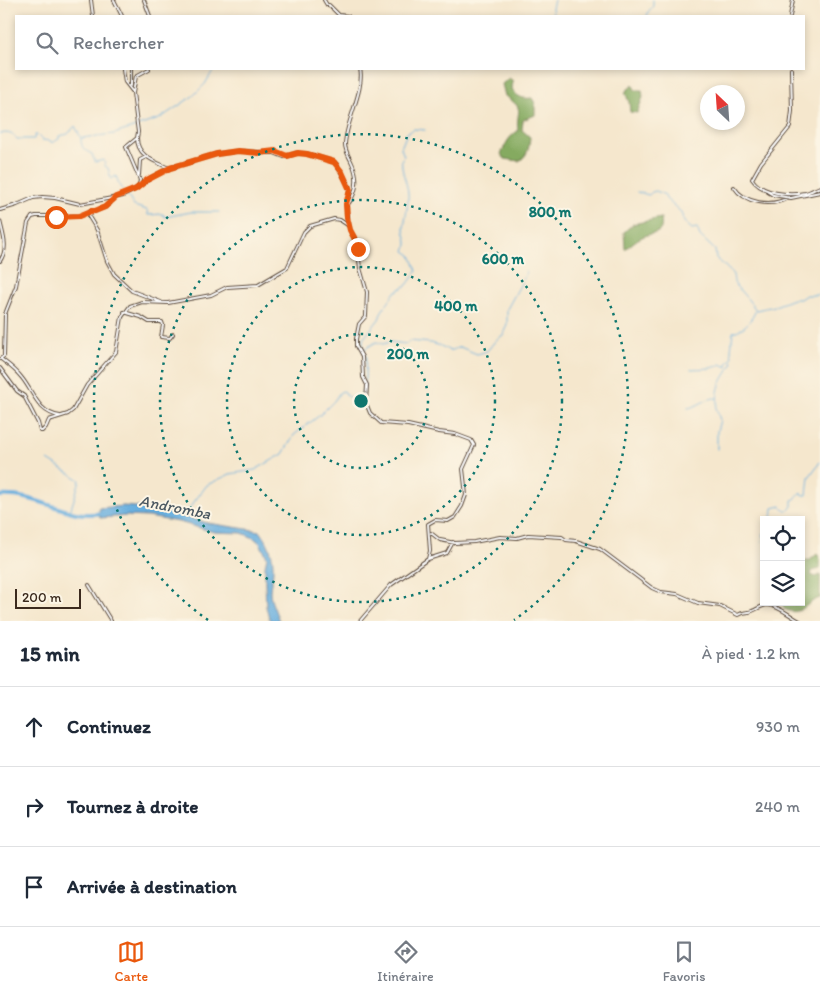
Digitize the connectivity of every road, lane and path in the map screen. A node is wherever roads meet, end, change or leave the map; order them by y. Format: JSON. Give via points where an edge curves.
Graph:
{"nodes":[{"id":1,"x":91,"y":0,"type":"edge"},
{"id":2,"x":114,"y":0,"type":"edge"},
{"id":3,"x":144,"y":0,"type":"edge"},
{"id":4,"x":324,"y":0,"type":"edge"},
{"id":5,"x":793,"y":0,"type":"edge"},
{"id":6,"x":93,"y":15,"type":"edge"},
{"id":7,"x":122,"y":15,"type":"edge"},
{"id":8,"x":150,"y":15,"type":"edge"},
{"id":9,"x":339,"y":15,"type":"edge"},
{"id":10,"x":790,"y":15,"type":"edge"},
{"id":11,"x":123,"y":70,"type":"edge"},
{"id":12,"x":131,"y":70,"type":"edge"},
{"id":13,"x":146,"y":70,"type":"edge"},
{"id":14,"x":360,"y":70,"type":"edge"},
{"id":15,"x":791,"y":70,"type":"edge"},
{"id":16,"x":131,"y":88,"type":"junction"},
{"id":17,"x":133,"y":94,"type":"junction"},
{"id":18,"x":137,"y":138,"type":"junction"},
{"id":19,"x":148,"y":158,"type":"junction"},
{"id":20,"x":170,"y":168,"type":"junction"},
{"id":21,"x":139,"y":178,"type":"junction"},
{"id":22,"x":140,"y":186,"type":"junction"},
{"id":23,"x":734,"y":187,"type":"dead end"},
{"id":24,"x":820,"y":187,"type":"edge"},
{"id":25,"x":768,"y":192,"type":"junction"},
{"id":26,"x":820,"y":192,"type":"edge"},
{"id":27,"x":116,"y":197,"type":"junction"},
{"id":28,"x":789,"y":197,"type":"junction"},
{"id":29,"x":347,"y":206,"type":"junction"},
{"id":30,"x":0,"y":210,"type":"edge"},
{"id":31,"x":95,"y":211,"type":"junction"},
{"id":32,"x":0,"y":221,"type":"edge"},
{"id":33,"x":350,"y":226,"type":"junction"},
{"id":34,"x":0,"y":262,"type":"edge"},
{"id":35,"x":162,"y":303,"type":"junction"},
{"id":36,"x":124,"y":312,"type":"junction"},
{"id":37,"x":173,"y":334,"type":"dead end"},
{"id":38,"x":1,"y":359,"type":"edge"},
{"id":39,"x":0,"y":368,"type":"edge"},
{"id":40,"x":61,"y":416,"type":"junction"},
{"id":41,"x":429,"y":533,"type":"junction"},
{"id":42,"x":453,"y":542,"type":"junction"},
{"id":43,"x":428,"y":559,"type":"junction"},
{"id":44,"x":89,"y":585,"type":"dead end"},
{"id":45,"x":111,"y":621,"type":"edge"},
{"id":46,"x":360,"y":621,"type":"edge"},
{"id":47,"x":800,"y":621,"type":"edge"}],
"edges":[{"from":1,"to":6,"type":"street"},
{"from":2,"to":7,"type":"street"},
{"from":3,"to":8,"type":"street"},
{"from":4,"to":9,"type":"street"},
{"from":5,"to":10,"type":"street"},
{"from":11,"to":16,"type":"street","via":[[125,82]]},
{"from":12,"to":16,"type":"street"},
{"from":13,"to":17,"type":"street","via":[[136,76]]},
{"from":14,"to":29,"type":"street","via":[[360,83],[345,144],[357,182]]},
{"from":15,"to":25,"type":"street","via":[[790,127],[752,178],[756,185]]},
{"from":16,"to":17,"type":"street"},
{"from":17,"to":18,"type":"street"},
{"from":18,"to":19,"type":"street","via":[[138,149]]},
{"from":18,"to":21,"type":"street","via":[[126,147]]},
{"from":19,"to":20,"type":"street"},
{"from":19,"to":21,"type":"street","via":[[140,160]]},
{"from":20,"to":22,"type":"street"},
{"from":20,"to":29,"type":"street","via":[[238,151],[278,153],[284,157],[307,154],[337,165],[349,186]]},
{"from":21,"to":22,"type":"street"},
{"from":22,"to":27,"type":"street"},
{"from":23,"to":28,"type":"street","via":[[749,200],[767,203]]},
{"from":24,"to":25,"type":"street","via":[[805,193]]},
{"from":25,"to":28,"type":"street"},
{"from":26,"to":28,"type":"street"},
{"from":27,"to":30,"type":"street","via":[[80,204],[49,197],[33,198]]},
{"from":27,"to":31,"type":"street"},
{"from":29,"to":33,"type":"street"},
{"from":31,"to":35,"type":"street","via":[[91,213],[90,220],[114,274],[132,291]]},
{"from":31,"to":38,"type":"street","via":[[79,216],[36,216],[28,223],[16,286],[5,314],[5,351]]},
{"from":32,"to":34,"type":"street","via":[[6,248]]},
{"from":33,"to":35,"type":"street","via":[[340,220],[310,226],[287,268],[258,284]]},
{"from":33,"to":41,"type":"street","via":[[357,243],[367,292],[366,316],[359,324],[356,346],[362,356],[368,408],[381,423],[455,434],[474,443],[463,468],[466,494],[462,506],[448,521],[428,524]]},
{"from":35,"to":36,"type":"street","via":[[134,303]]},
{"from":36,"to":37,"type":"street","via":[[149,322],[162,322],[161,336],[170,338]]},
{"from":36,"to":40,"type":"street","via":[[116,352],[87,385],[73,410]]},
{"from":38,"to":40,"type":"street","via":[[22,378],[46,412]]},
{"from":39,"to":40,"type":"street","via":[[24,396],[40,431],[49,420]]},
{"from":41,"to":42,"type":"street","via":[[440,540]]},
{"from":41,"to":43,"type":"street"},
{"from":42,"to":43,"type":"street","via":[[447,553]]},
{"from":42,"to":47,"type":"street","via":[[528,535],[562,537],[600,549],[661,592],[720,606],[738,615],[768,605]]},
{"from":43,"to":46,"type":"street","via":[[391,585]]},
{"from":44,"to":45,"type":"street"}]}
